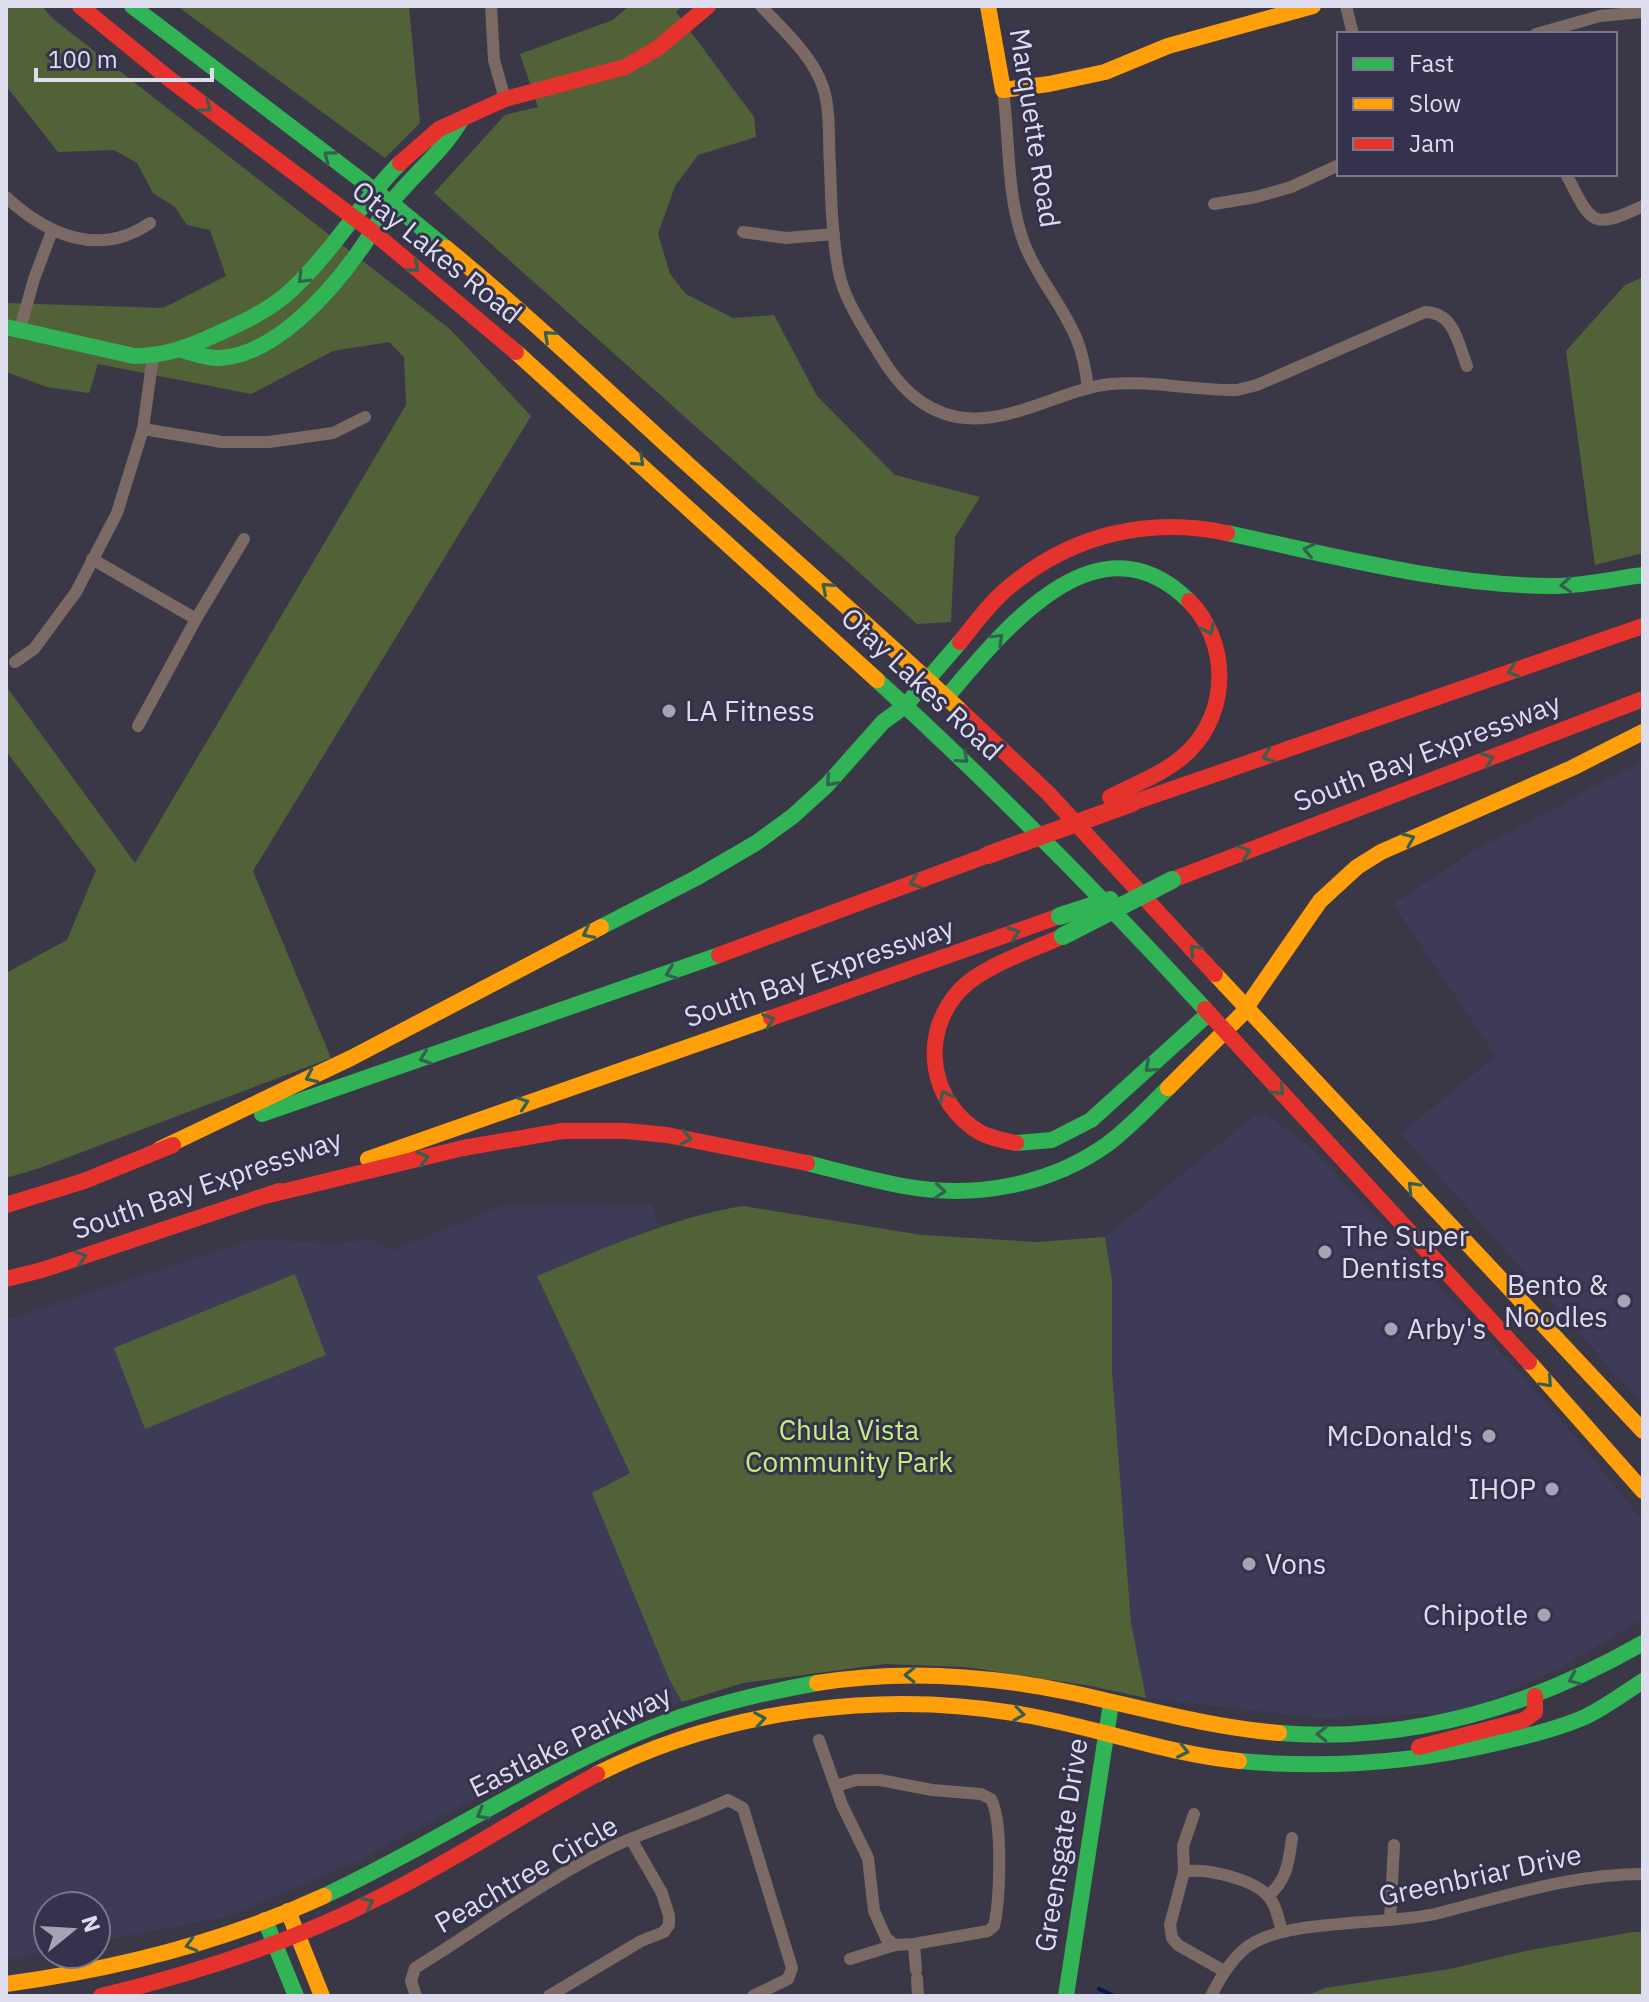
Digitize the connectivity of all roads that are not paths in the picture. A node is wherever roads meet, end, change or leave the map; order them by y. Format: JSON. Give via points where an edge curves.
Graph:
{"nodes":[{"id":1,"x":80,"y":6,"type":"edge"},
{"id":2,"x":132,"y":6,"type":"edge"},
{"id":3,"x":491,"y":6,"type":"edge"},
{"id":4,"x":708,"y":6,"type":"edge"},
{"id":5,"x":761,"y":6,"type":"edge"},
{"id":6,"x":988,"y":6,"type":"edge"},
{"id":7,"x":1313,"y":6,"type":"edge"},
{"id":8,"x":1346,"y":6,"type":"edge"},
{"id":9,"x":1643,"y":12,"type":"edge"},
{"id":10,"x":1352,"y":32,"type":"edge"},
{"id":11,"x":1543,"y":32,"type":"edge"},
{"id":12,"x":1003,"y":90,"type":"junction"},
{"id":13,"x":505,"y":99,"type":"junction"},
{"id":14,"x":1337,"y":166,"type":"edge"},
{"id":15,"x":1567,"y":176,"type":"edge"},
{"id":16,"x":6,"y":197,"type":"edge"},
{"id":17,"x":383,"y":198,"type":"junction"},
{"id":18,"x":1214,"y":204,"type":"dead end"},
{"id":19,"x":1643,"y":206,"type":"edge"},
{"id":20,"x":353,"y":218,"type":"junction"},
{"id":21,"x":150,"y":223,"type":"dead end"},
{"id":22,"x":52,"y":231,"type":"junction"},
{"id":23,"x":373,"y":232,"type":"junction"},
{"id":24,"x":743,"y":232,"type":"dead end"},
{"id":25,"x":834,"y":234,"type":"junction"},
{"id":26,"x":13,"y":328,"type":"edge"},
{"id":27,"x":182,"y":350,"type":"junction"},
{"id":28,"x":153,"y":356,"type":"junction"},
{"id":29,"x":1467,"y":366,"type":"dead end"},
{"id":30,"x":1088,"y":388,"type":"junction"},
{"id":31,"x":365,"y":417,"type":"dead end"},
{"id":32,"x":143,"y":429,"type":"junction"},
{"id":33,"x":244,"y":539,"type":"dead end"},
{"id":34,"x":92,"y":559,"type":"junction"},
{"id":35,"x":1643,"y":575,"type":"edge"},
{"id":36,"x":196,"y":619,"type":"junction"},
{"id":37,"x":1643,"y":626,"type":"edge"},
{"id":38,"x":15,"y":662,"type":"dead end"},
{"id":39,"x":926,"y":679,"type":"junction"},
{"id":40,"x":946,"y":698,"type":"junction"},
{"id":41,"x":1643,"y":699,"type":"edge"},
{"id":42,"x":905,"y":706,"type":"junction"},
{"id":43,"x":138,"y":726,"type":"dead end"},
{"id":44,"x":1643,"y":732,"type":"edge"},
{"id":45,"x":1009,"y":847,"type":"junction"},
{"id":46,"x":1172,"y":880,"type":"junction"},
{"id":47,"x":1248,"y":1008,"type":"junction"},
{"id":48,"x":1208,"y":1014,"type":"junction"},
{"id":49,"x":1226,"y":1033,"type":"junction"},
{"id":50,"x":160,"y":1149,"type":"junction"},
{"id":51,"x":265,"y":1196,"type":"junction"},
{"id":52,"x":6,"y":1205,"type":"edge"},
{"id":53,"x":6,"y":1279,"type":"edge"},
{"id":54,"x":1643,"y":1431,"type":"edge"},
{"id":55,"x":1643,"y":1491,"type":"edge"},
{"id":56,"x":1643,"y":1643,"type":"edge"},
{"id":57,"x":1643,"y":1681,"type":"edge"},
{"id":58,"x":1535,"y":1696,"type":"junction"},
{"id":59,"x":1111,"y":1703,"type":"junction"},
{"id":60,"x":677,"y":1718,"type":"junction"},
{"id":61,"x":1106,"y":1734,"type":"junction"},
{"id":62,"x":819,"y":1740,"type":"dead end"},
{"id":63,"x":638,"y":1756,"type":"junction"},
{"id":64,"x":1371,"y":1764,"type":"junction"},
{"id":65,"x":836,"y":1786,"type":"junction"},
{"id":66,"x":1194,"y":1814,"type":"dead end"},
{"id":67,"x":1292,"y":1838,"type":"dead end"},
{"id":68,"x":631,"y":1839,"type":"junction"},
{"id":69,"x":1394,"y":1845,"type":"dead end"},
{"id":70,"x":1184,"y":1872,"type":"junction"},
{"id":71,"x":1643,"y":1874,"type":"edge"},
{"id":72,"x":1268,"y":1896,"type":"junction"},
{"id":73,"x":288,"y":1911,"type":"junction"},
{"id":74,"x":265,"y":1920,"type":"junction"},
{"id":75,"x":1390,"y":1920,"type":"junction"},
{"id":76,"x":1282,"y":1932,"type":"junction"},
{"id":77,"x":297,"y":1935,"type":"junction"},
{"id":78,"x":274,"y":1944,"type":"junction"},
{"id":79,"x":914,"y":1944,"type":"junction"},
{"id":80,"x":895,"y":1945,"type":"junction"},
{"id":81,"x":850,"y":1959,"type":"dead end"},
{"id":82,"x":1224,"y":1971,"type":"junction"},
{"id":83,"x":6,"y":1984,"type":"edge"},
{"id":84,"x":101,"y":1996,"type":"edge"},
{"id":85,"x":296,"y":1996,"type":"edge"},
{"id":86,"x":322,"y":1996,"type":"edge"},
{"id":87,"x":416,"y":1996,"type":"edge"},
{"id":88,"x":549,"y":1996,"type":"edge"},
{"id":89,"x":753,"y":1996,"type":"edge"},
{"id":90,"x":918,"y":1996,"type":"edge"},
{"id":91,"x":1066,"y":1996,"type":"edge"},
{"id":92,"x":1211,"y":1996,"type":"edge"}],
"edges":[{"from":1,"to":20,"type":"main road","name":"Otay Lakes Road","one_way":true},
{"from":17,"to":2,"type":"main road","name":"Otay Lakes Road","one_way":true},
{"from":3,"to":13,"type":"street","via":[[494,60]]},
{"from":4,"to":13,"type":"main road","via":[[658,48],[625,67]]},
{"from":5,"to":25,"type":"street","via":[[811,61],[824,89]]},
{"from":6,"to":12,"type":"main road","name":"Marquette Road"},
{"from":7,"to":12,"type":"main road","via":[[1168,46],[1105,72]]},
{"from":8,"to":10,"type":"street"},
{"from":9,"to":11,"type":"street","via":[[1600,16]]},
{"from":12,"to":30,"type":"street","name":"Marquette Road","via":[[1019,228],[1039,276],[1078,341]]},
{"from":13,"to":17,"type":"main road","via":[[461,120],[451,141]]},
{"from":14,"to":18,"type":"street","via":[[1291,187]]},
{"from":15,"to":19,"type":"street","via":[[1584,208],[1601,220],[1610,222]]},
{"from":16,"to":22,"type":"street"},
{"from":17,"to":20,"type":"main road"},
{"from":17,"to":23,"type":"main road"},
{"from":39,"to":17,"type":"main road","name":"Otay Lakes Road","one_way":true,"via":[[508,299]]},
{"from":20,"to":23,"type":"main road","name":"Otay Lakes Road"},
{"from":20,"to":27,"type":"main road","one_way":true,"via":[[285,296],[258,315]]},
{"from":21,"to":22,"type":"street","via":[[123,237],[103,239],[70,238]]},
{"from":22,"to":26,"type":"street"},
{"from":23,"to":27,"type":"main road","via":[[323,296],[258,349],[219,358]]},
{"from":23,"to":42,"type":"main road","name":"Otay Lakes Road","one_way":true,"via":[[599,424]]},
{"from":24,"to":25,"type":"street","via":[[786,238]]},
{"from":25,"to":30,"type":"street","via":[[848,299],[893,376],[925,405],[960,417],[986,418]]},
{"from":26,"to":28,"type":"main road"},
{"from":27,"to":28,"type":"main road"},
{"from":28,"to":32,"type":"street"},
{"from":29,"to":30,"type":"street","via":[[1451,325],[1442,315],[1425,312],[1247,388]]},
{"from":31,"to":32,"type":"street","via":[[333,433],[269,442],[222,442]]},
{"from":32,"to":34,"type":"street","via":[[117,513]]},
{"from":33,"to":36,"type":"street"},
{"from":34,"to":36,"type":"street"},
{"from":34,"to":38,"type":"street","via":[[65,608],[34,649]]},
{"from":35,"to":39,"type":"main road","one_way":true,"via":[[1556,586],[1475,583],[1209,529],[1129,529],[1076,544],[1018,578]]},
{"from":36,"to":43,"type":"street"},
{"from":37,"to":45,"type":"main road","name":"South Bay Expressway","one_way":true,"bridge":true},
{"from":39,"to":40,"type":"main road","name":"Otay Lakes Road"},
{"from":39,"to":42,"type":"main road"},
{"from":40,"to":45,"type":"main road","one_way":true,"bridge":true,"via":[[993,642],[1045,595],[1072,578],[1104,569],[1126,569],[1169,583],[1195,605],[1213,635],[1220,668],[1217,703],[1188,752],[1171,766]]},
{"from":47,"to":40,"type":"main road","name":"Otay Lakes Road","one_way":true,"via":[[1048,793]]},
{"from":46,"to":41,"type":"main road","name":"South Bay Expressway","one_way":true},
{"from":42,"to":48,"type":"main road","name":"Otay Lakes Road","one_way":true,"via":[[1076,871]]},
{"from":42,"to":50,"type":"main road","one_way":true,"via":[[883,722],[810,801],[737,856],[351,1058]]},
{"from":47,"to":44,"type":"main road","one_way":true,"via":[[1309,912],[1354,868]]},
{"from":45,"to":50,"type":"main road","name":"South Bay Expressway","one_way":true,"bridge":true,"via":[[663,976]]},
{"from":48,"to":46,"type":"main road","one_way":true,"bridge":true,"via":[[1091,1120],[1043,1143],[999,1142],[979,1133],[955,1112],[939,1083],[935,1050],[942,1017],[969,982]]},
{"from":51,"to":46,"type":"main road","name":"South Bay Expressway","one_way":true,"bridge":true},
{"from":47,"to":49,"type":"main road"},
{"from":54,"to":47,"type":"main road","name":"Otay Lakes Road","one_way":true},
{"from":48,"to":49,"type":"main road","name":"Otay Lakes Road"},
{"from":51,"to":49,"type":"main road","one_way":true,"via":[[484,1142],[586,1130],[688,1138],[921,1189],[965,1192],[1008,1187],[1056,1173],[1104,1146]]},
{"from":49,"to":55,"type":"main road","name":"Otay Lakes Road","one_way":true},
{"from":50,"to":52,"type":"main road","name":"South Bay Expressway","via":[[84,1181]]},
{"from":53,"to":51,"type":"main road","name":"South Bay Expressway","one_way":true},
{"from":56,"to":58,"type":"main road","name":"Eastlake Parkway","one_way":true},
{"from":57,"to":64,"type":"main road","name":"Eastlake Parkway","via":[[1592,1713],[1540,1733],[1468,1751]]},
{"from":58,"to":59,"type":"main road","name":"Eastlake Parkway","one_way":true,"via":[[1430,1726],[1364,1735],[1229,1726]]},
{"from":58,"to":64,"type":"main road","via":[[1535,1712],[1524,1720],[1399,1751]]},
{"from":59,"to":60,"type":"main road","name":"Eastlake Parkway","one_way":true,"via":[[993,1681],[874,1675],[779,1690]]},
{"from":59,"to":61,"type":"main road","name":"Greensgate Drive"},
{"from":60,"to":63,"type":"main road","via":[[672,1727],[643,1743]]},
{"from":60,"to":73,"type":"main road","name":"Eastlake Parkway","one_way":true,"via":[[565,1768],[376,1871]]},
{"from":63,"to":61,"type":"main road","name":"Eastlake Parkway","one_way":true,"via":[[749,1721],[887,1706],[1028,1715]]},
{"from":61,"to":64,"type":"main road","name":"Eastlake Parkway","one_way":true,"via":[[1266,1763]]},
{"from":61,"to":91,"type":"main road","name":"Greensgate Drive"},
{"from":62,"to":65,"type":"street"},
{"from":77,"to":63,"type":"main road","name":"Eastlake Parkway","one_way":true,"via":[[376,1900]]},
{"from":65,"to":79,"type":"street","via":[[880,1780],[981,1794],[995,1807],[999,1879],[994,1926]]},
{"from":65,"to":80,"type":"street","via":[[868,1858],[874,1911]]},
{"from":66,"to":70,"type":"street","via":[[1183,1846]]},
{"from":67,"to":72,"type":"street","via":[[1287,1871]]},
{"from":68,"to":87,"type":"street","name":"Peachtree Circle","via":[[415,1968],[411,1981]]},
{"from":68,"to":88,"type":"street","via":[[662,1893],[669,1925]]},
{"from":68,"to":89,"type":"street","name":"Peachtree Circle","via":[[728,1800],[743,1808],[792,1968],[788,1979]]},
{"from":69,"to":75,"type":"street"},
{"from":70,"to":72,"type":"street","via":[[1221,1874]]},
{"from":70,"to":82,"type":"street","via":[[1170,1925],[1172,1938]]},
{"from":71,"to":75,"type":"street","name":"Greenbriar Drive","via":[[1597,1875],[1438,1914]]},
{"from":72,"to":76,"type":"street"},
{"from":73,"to":74,"type":"main road","name":"Eastlake Parkway"},
{"from":73,"to":77,"type":"main road"},
{"from":74,"to":78,"type":"main road"},
{"from":74,"to":83,"type":"main road","name":"Eastlake Parkway","one_way":true,"via":[[119,1966]]},
{"from":75,"to":76,"type":"street","name":"Greenbriar Drive"},
{"from":76,"to":82,"type":"street","name":"Greenbriar Drive","via":[[1247,1946]]},
{"from":77,"to":78,"type":"main road","name":"Eastlake Parkway"},
{"from":77,"to":86,"type":"main road"},
{"from":78,"to":84,"type":"main road","name":"Eastlake Parkway","via":[[188,1975]]},
{"from":78,"to":85,"type":"main road"},
{"from":79,"to":80,"type":"street"},
{"from":79,"to":90,"type":"street"},
{"from":80,"to":81,"type":"street"},
{"from":82,"to":92,"type":"street","name":"Greenbriar Drive"}]}
